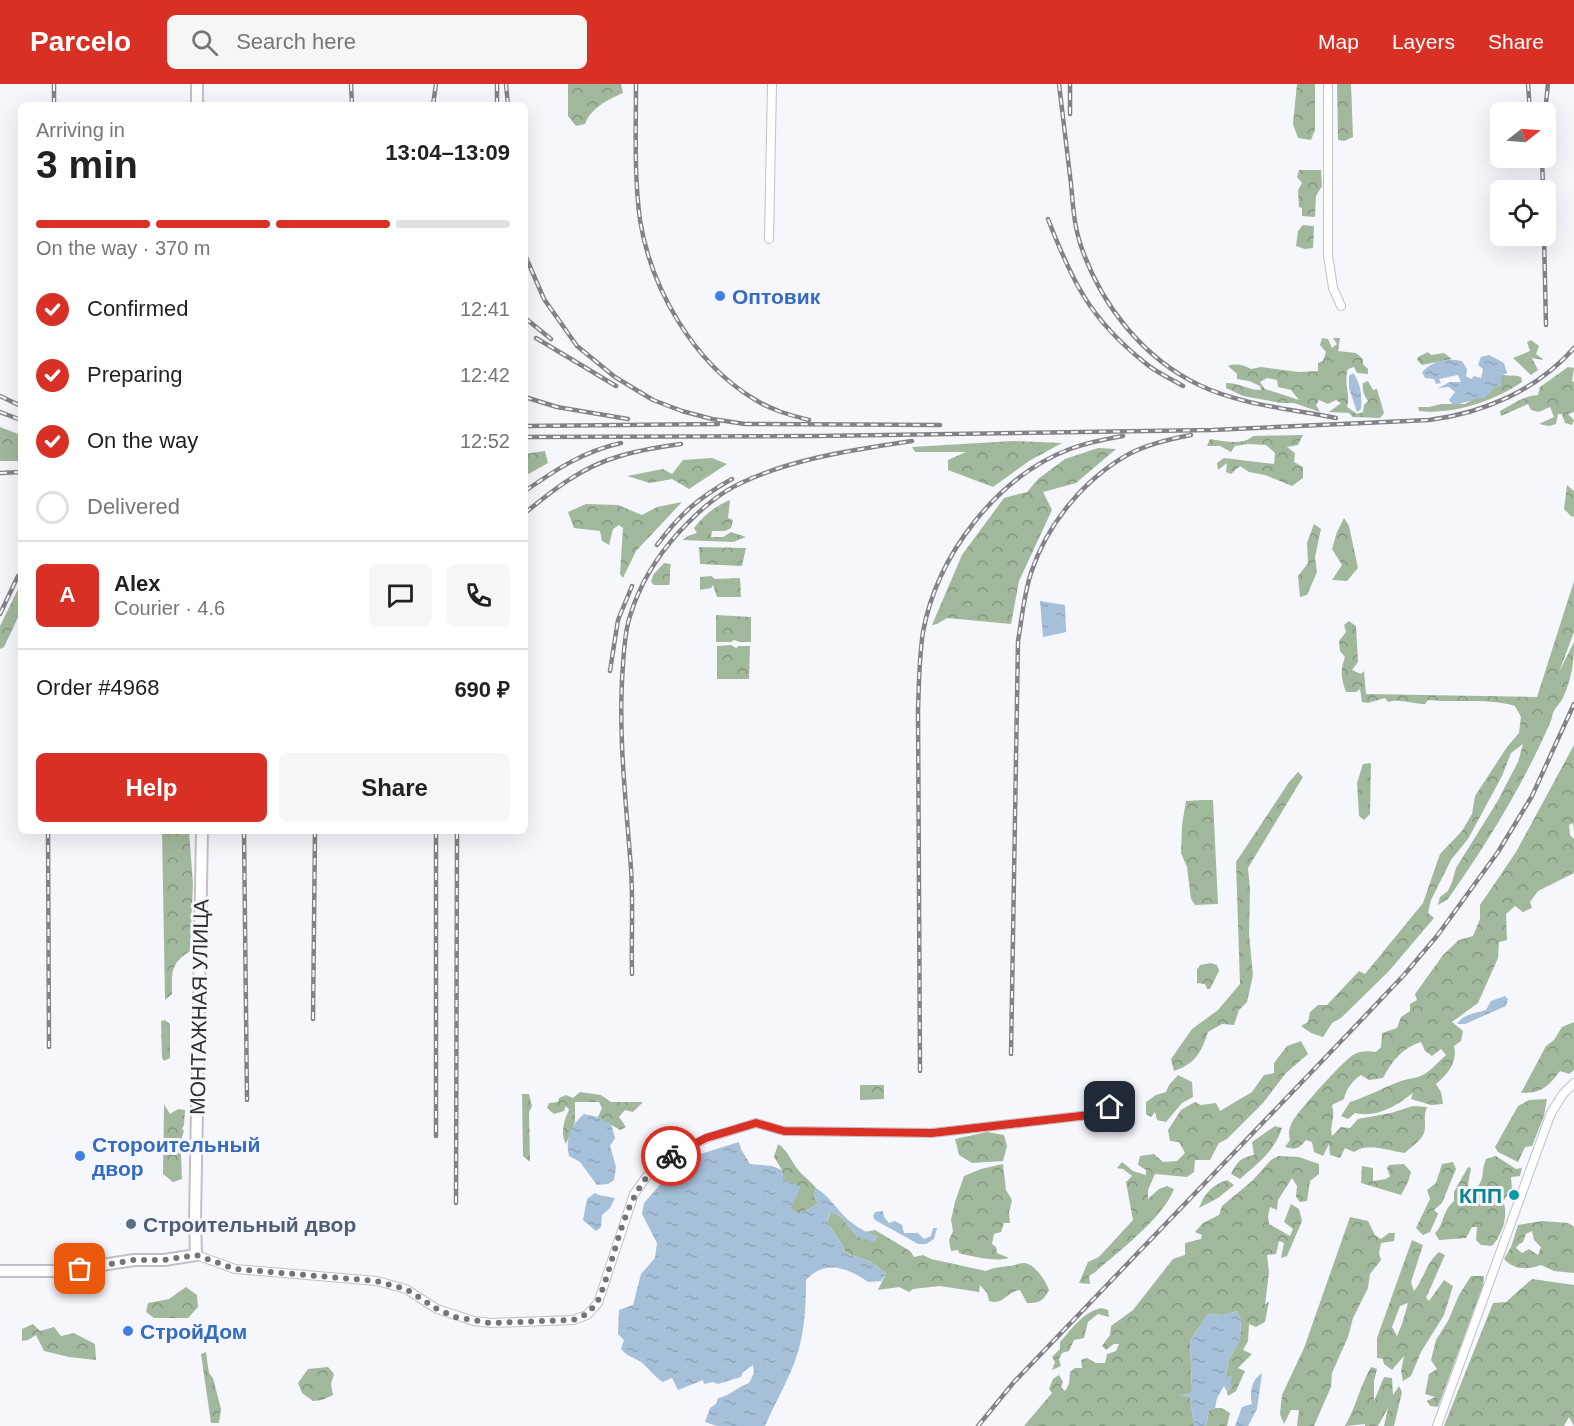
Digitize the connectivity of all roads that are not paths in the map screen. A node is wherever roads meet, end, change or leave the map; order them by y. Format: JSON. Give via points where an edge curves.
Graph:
{"nodes":[{"id":1,"x":196,"y":84,"type":"edge"},
{"id":2,"x":772,"y":84,"type":"edge"},
{"id":3,"x":1328,"y":84,"type":"edge"},
{"id":4,"x":197,"y":102,"type":"edge"},
{"id":5,"x":769,"y":239,"type":"dead end"},
{"id":6,"x":1341,"y":306,"type":"dead end"},
{"id":7,"x":202,"y":834,"type":"edge"},
{"id":8,"x":1574,"y":1083,"type":"edge"},
{"id":9,"x":1110,"y":1107,"type":"dead end"},
{"id":10,"x":196,"y":1255,"type":"junction"},
{"id":11,"x":0,"y":1271,"type":"edge"},
{"id":12,"x":1437,"y":1426,"type":"edge"}],
"edges":[{"from":1,"to":4,"type":"street"},
{"from":2,"to":5,"type":"street"},
{"from":3,"to":6,"type":"street","via":[[1328,255],[1333,288]]},
{"from":7,"to":10,"type":"street","name":"МОНТАЖНАЯ УЛИЦА"},
{"from":8,"to":12,"type":"street","via":[[1551,1113]]},
{"from":9,"to":10,"type":"street","via":[[1089,1115],[932,1133],[784,1131],[756,1123],[706,1138],[665,1159],[634,1194],[597,1303],[587,1314],[573,1320],[474,1322],[437,1309],[406,1289],[376,1281],[235,1269]]},
{"from":10,"to":11,"type":"street","via":[[63,1271]]}]}
